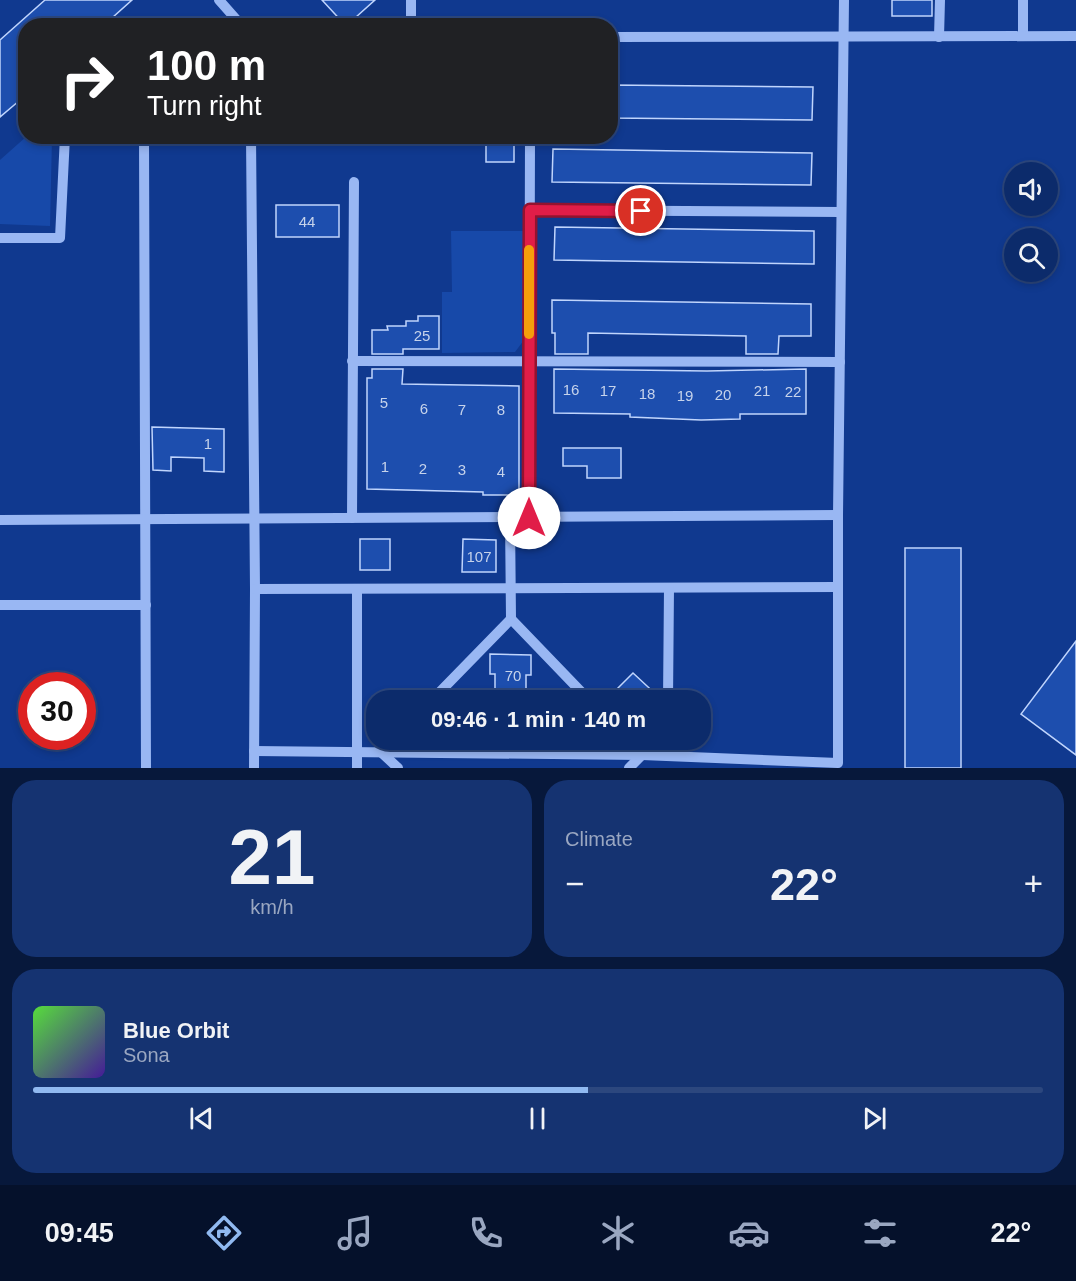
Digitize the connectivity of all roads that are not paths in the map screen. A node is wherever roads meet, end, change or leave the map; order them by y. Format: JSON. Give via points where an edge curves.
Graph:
{"nodes":[{"id":1,"x":219,"y":0,"type":"edge"},
{"id":2,"x":411,"y":0,"type":"edge"},
{"id":3,"x":844,"y":0,"type":"edge"},
{"id":4,"x":940,"y":0,"type":"edge"},
{"id":5,"x":1023,"y":0,"type":"edge"},
{"id":6,"x":235,"y":18,"type":"edge"},
{"id":7,"x":411,"y":18,"type":"edge"},
{"id":8,"x":1023,"y":36,"type":"junction"},
{"id":9,"x":1076,"y":36,"type":"edge"},
{"id":10,"x":844,"y":37,"type":"junction"},
{"id":11,"x":939,"y":37,"type":"junction"},
{"id":12,"x":618,"y":38,"type":"edge"},
{"id":13,"x":64,"y":144,"type":"edge"},
{"id":14,"x":144,"y":144,"type":"edge"},
{"id":15,"x":251,"y":144,"type":"edge"},
{"id":16,"x":530,"y":144,"type":"edge"},
{"id":17,"x":354,"y":182,"type":"dead end"},
{"id":18,"x":530,"y":210,"type":"junction"},
{"id":19,"x":842,"y":212,"type":"junction"},
{"id":20,"x":0,"y":238,"type":"edge"},
{"id":21,"x":352,"y":361,"type":"junction"},
{"id":22,"x":529,"y":361,"type":"junction"},
{"id":23,"x":840,"y":362,"type":"junction"},
{"id":24,"x":838,"y":515,"type":"junction"},
{"id":25,"x":255,"y":518,"type":"junction"},
{"id":26,"x":352,"y":518,"type":"junction"},
{"id":27,"x":510,"y":518,"type":"junction"},
{"id":28,"x":529,"y":518,"type":"junction"},
{"id":29,"x":146,"y":519,"type":"junction"},
{"id":30,"x":0,"y":520,"type":"edge"},
{"id":31,"x":510,"y":587,"type":"junction"},
{"id":32,"x":838,"y":587,"type":"junction"},
{"id":33,"x":669,"y":588,"type":"junction"},
{"id":34,"x":255,"y":589,"type":"junction"},
{"id":35,"x":357,"y":589,"type":"junction"},
{"id":36,"x":146,"y":604,"type":"junction"},
{"id":37,"x":0,"y":605,"type":"edge"},
{"id":38,"x":511,"y":619,"type":"junction"},
{"id":39,"x":442,"y":690,"type":"edge"},
{"id":40,"x":579,"y":690,"type":"edge"},
{"id":41,"x":668,"y":690,"type":"edge"},
{"id":42,"x":385,"y":750,"type":"edge"},
{"id":43,"x":637,"y":750,"type":"edge"},
{"id":44,"x":668,"y":750,"type":"edge"},
{"id":45,"x":254,"y":751,"type":"junction"},
{"id":46,"x":357,"y":752,"type":"junction"},
{"id":47,"x":382,"y":753,"type":"junction"},
{"id":48,"x":642,"y":755,"type":"junction"},
{"id":49,"x":668,"y":756,"type":"junction"},
{"id":50,"x":702,"y":764,"type":"edge"},
{"id":51,"x":146,"y":768,"type":"edge"},
{"id":52,"x":254,"y":768,"type":"edge"},
{"id":53,"x":357,"y":768,"type":"edge"},
{"id":54,"x":398,"y":768,"type":"edge"},
{"id":55,"x":629,"y":768,"type":"edge"}],
"edges":[{"from":1,"to":6,"type":"street"},
{"from":2,"to":7,"type":"street"},
{"from":3,"to":10,"type":"street"},
{"from":4,"to":11,"type":"street"},
{"from":5,"to":8,"type":"street"},
{"from":8,"to":9,"type":"street"},
{"from":8,"to":11,"type":"street"},
{"from":10,"to":11,"type":"street"},
{"from":10,"to":12,"type":"street"},
{"from":10,"to":19,"type":"street"},
{"from":13,"to":20,"type":"street","via":[[60,238]]},
{"from":14,"to":29,"type":"street"},
{"from":15,"to":25,"type":"street"},
{"from":16,"to":18,"type":"street"},
{"from":17,"to":21,"type":"street"},
{"from":18,"to":19,"type":"street"},
{"from":18,"to":22,"type":"street"},
{"from":19,"to":23,"type":"street"},
{"from":21,"to":22,"type":"street"},
{"from":21,"to":26,"type":"street"},
{"from":22,"to":23,"type":"street"},
{"from":22,"to":28,"type":"street"},
{"from":23,"to":24,"type":"street"},
{"from":24,"to":28,"type":"street"},
{"from":24,"to":32,"type":"street"},
{"from":25,"to":26,"type":"street"},
{"from":25,"to":29,"type":"street"},
{"from":25,"to":34,"type":"street"},
{"from":26,"to":27,"type":"street"},
{"from":27,"to":28,"type":"street"},
{"from":27,"to":31,"type":"street"},
{"from":29,"to":30,"type":"street"},
{"from":29,"to":36,"type":"street"},
{"from":31,"to":33,"type":"street"},
{"from":31,"to":35,"type":"street"},
{"from":31,"to":38,"type":"street"},
{"from":32,"to":33,"type":"street"},
{"from":32,"to":50,"type":"street","via":[[838,763]]},
{"from":33,"to":41,"type":"street"},
{"from":34,"to":35,"type":"street"},
{"from":34,"to":45,"type":"street"},
{"from":35,"to":46,"type":"street"},
{"from":36,"to":37,"type":"street"},
{"from":36,"to":51,"type":"street"},
{"from":38,"to":39,"type":"street"},
{"from":38,"to":40,"type":"street"},
{"from":42,"to":47,"type":"street"},
{"from":43,"to":48,"type":"street"},
{"from":44,"to":49,"type":"street"},
{"from":45,"to":46,"type":"street"},
{"from":45,"to":52,"type":"street"},
{"from":46,"to":47,"type":"street"},
{"from":46,"to":53,"type":"street"},
{"from":47,"to":48,"type":"street"},
{"from":47,"to":54,"type":"street"},
{"from":48,"to":49,"type":"street"},
{"from":48,"to":55,"type":"street"},
{"from":49,"to":50,"type":"street"}]}
